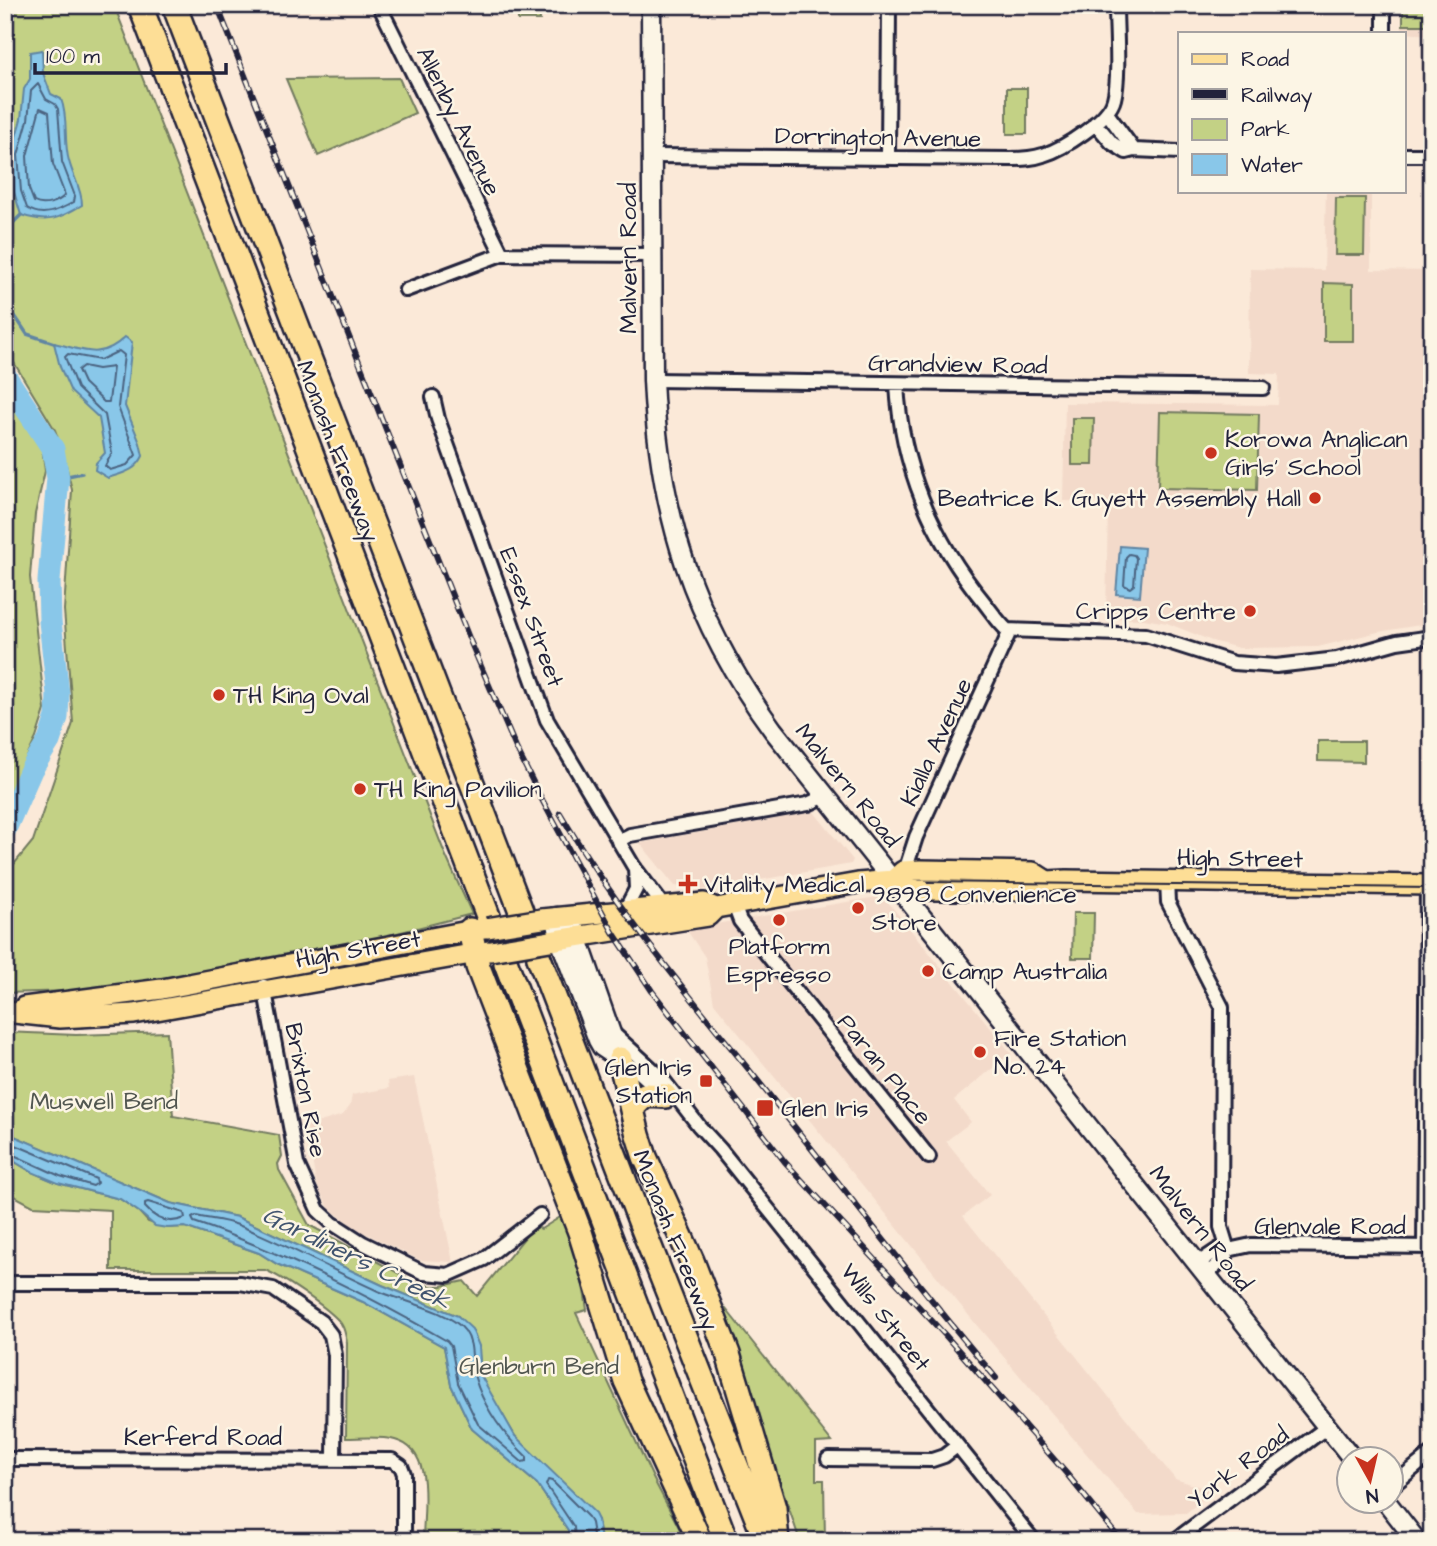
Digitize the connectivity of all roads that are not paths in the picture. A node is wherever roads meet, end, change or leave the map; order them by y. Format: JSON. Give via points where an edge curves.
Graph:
{"nodes":[{"id":1,"x":140,"y":5,"type":"edge"},
{"id":2,"x":174,"y":5,"type":"edge"},
{"id":3,"x":379,"y":5,"type":"edge"},
{"id":4,"x":651,"y":5,"type":"edge"},
{"id":5,"x":889,"y":5,"type":"edge"},
{"id":6,"x":1116,"y":5,"type":"edge"},
{"id":7,"x":1384,"y":5,"type":"edge"},
{"id":8,"x":1384,"y":32,"type":"edge"},
{"id":9,"x":1107,"y":113,"type":"junction"},
{"id":10,"x":1095,"y":123,"type":"junction"},
{"id":11,"x":1134,"y":150,"type":"junction"},
{"id":12,"x":1178,"y":152,"type":"edge"},
{"id":13,"x":1406,"y":155,"type":"edge"},
{"id":14,"x":1432,"y":155,"type":"edge"},
{"id":15,"x":651,"y":156,"type":"junction"},
{"id":16,"x":888,"y":158,"type":"junction"},
{"id":17,"x":502,"y":254,"type":"junction"},
{"id":18,"x":652,"y":256,"type":"junction"},
{"id":19,"x":406,"y":290,"type":"dead end"},
{"id":20,"x":653,"y":380,"type":"junction"},
{"id":21,"x":897,"y":384,"type":"junction"},
{"id":22,"x":1263,"y":388,"type":"dead end"},
{"id":23,"x":432,"y":397,"type":"dead end"},
{"id":24,"x":1010,"y":631,"type":"junction"},
{"id":25,"x":1432,"y":637,"type":"edge"},
{"id":26,"x":825,"y":796,"type":"junction"},
{"id":27,"x":618,"y":841,"type":"junction"},
{"id":28,"x":634,"y":867,"type":"junction"},
{"id":29,"x":899,"y":875,"type":"junction"},
{"id":30,"x":1167,"y":881,"type":"junction"},
{"id":31,"x":1429,"y":884,"type":"edge"},
{"id":32,"x":725,"y":907,"type":"junction"},
{"id":33,"x":665,"y":908,"type":"junction"},
{"id":34,"x":625,"y":910,"type":"junction"},
{"id":35,"x":547,"y":916,"type":"junction"},
{"id":36,"x":478,"y":925,"type":"junction"},
{"id":37,"x":557,"y":944,"type":"junction"},
{"id":38,"x":479,"y":953,"type":"junction"},
{"id":39,"x":506,"y":963,"type":"dead end"},
{"id":40,"x":260,"y":969,"type":"junction"},
{"id":41,"x":265,"y":990,"type":"junction"},
{"id":42,"x":5,"y":1011,"type":"edge"},
{"id":43,"x":612,"y":1032,"type":"junction"},
{"id":44,"x":620,"y":1059,"type":"junction"},
{"id":45,"x":665,"y":1096,"type":"junction"},
{"id":46,"x":632,"y":1108,"type":"junction"},
{"id":47,"x":699,"y":1126,"type":"junction"},
{"id":48,"x":929,"y":1157,"type":"dead end"},
{"id":49,"x":540,"y":1216,"type":"dead end"},
{"id":50,"x":1428,"y":1247,"type":"edge"},
{"id":51,"x":1228,"y":1250,"type":"junction"},
{"id":52,"x":1203,"y":1269,"type":"junction"},
{"id":53,"x":5,"y":1283,"type":"edge"},
{"id":54,"x":1327,"y":1427,"type":"junction"},
{"id":55,"x":1341,"y":1444,"type":"edge"},
{"id":56,"x":957,"y":1446,"type":"junction"},
{"id":57,"x":1432,"y":1453,"type":"edge"},
{"id":58,"x":8,"y":1457,"type":"edge"},
{"id":59,"x":334,"y":1459,"type":"junction"},
{"id":60,"x":828,"y":1459,"type":"dead end"},
{"id":61,"x":1406,"y":1474,"type":"edge"},
{"id":62,"x":1396,"y":1514,"type":"edge"},
{"id":63,"x":404,"y":1541,"type":"edge"},
{"id":64,"x":700,"y":1541,"type":"edge"},
{"id":65,"x":726,"y":1541,"type":"edge"},
{"id":66,"x":766,"y":1541,"type":"edge"},
{"id":67,"x":777,"y":1541,"type":"edge"},
{"id":68,"x":1034,"y":1541,"type":"edge"},
{"id":69,"x":1174,"y":1541,"type":"edge"},
{"id":70,"x":1417,"y":1541,"type":"edge"}],
"edges":[{"from":1,"to":36,"type":"highway","name":"Monash Freeway"},
{"from":2,"to":35,"type":"highway","name":"Monash Freeway"},
{"from":3,"to":17,"type":"street","name":"Allenby Avenue"},
{"from":4,"to":15,"type":"main road","name":"Malvern Road"},
{"from":5,"to":16,"type":"street"},
{"from":6,"to":9,"type":"street","via":[[1115,89]]},
{"from":7,"to":8,"type":"street"},
{"from":9,"to":10,"type":"street","name":"Dorrington Avenue"},
{"from":9,"to":11,"type":"street"},
{"from":10,"to":11,"type":"street","via":[[1121,150]]},
{"from":10,"to":16,"type":"street","name":"Dorrington Avenue","via":[[1055,151],[1035,158]]},
{"from":11,"to":12,"type":"street"},
{"from":13,"to":14,"type":"street"},
{"from":15,"to":16,"type":"street","name":"Dorrington Avenue"},
{"from":15,"to":18,"type":"main road","name":"Malvern Road"},
{"from":17,"to":18,"type":"street"},
{"from":17,"to":19,"type":"street"},
{"from":18,"to":20,"type":"main road","name":"Malvern Road"},
{"from":20,"to":21,"type":"street","name":"Grandview Road"},
{"from":20,"to":26,"type":"main road","name":"Malvern Road","via":[[664,488],[678,547],[699,603],[740,682]]},
{"from":21,"to":22,"type":"street","name":"Grandview Road"},
{"from":21,"to":24,"type":"street","via":[[906,450],[921,498],[968,584]]},
{"from":23,"to":27,"type":"street","name":"Essex Street","via":[[547,720]]},
{"from":24,"to":25,"type":"street","via":[[1146,635],[1234,663],[1276,666],[1329,661]]},
{"from":24,"to":29,"type":"street","name":"Kialla Avenue"},
{"from":26,"to":27,"type":"street","via":[[808,804],[630,835]]},
{"from":26,"to":29,"type":"main road","name":"Malvern Road"},
{"from":27,"to":28,"type":"street","name":"Essex Street"},
{"from":28,"to":33,"type":"street","name":"Essex Street"},
{"from":28,"to":34,"type":"street","via":[[636,889]]},
{"from":29,"to":30,"type":"main road","name":"High Street","via":[[906,887],[918,890],[1031,890],[1047,881]]},
{"from":29,"to":32,"type":"main road","name":"High Street"},
{"from":29,"to":52,"type":"main road","name":"Malvern Road"},
{"from":30,"to":31,"type":"main road","name":"High Street"},
{"from":30,"to":51,"type":"street","via":[[1168,902],[1222,1007],[1221,1227]]},
{"from":31,"to":50,"type":"street"},
{"from":32,"to":33,"type":"main road","name":"High Street","via":[[704,903]]},
{"from":32,"to":37,"type":"main road","name":"High Street","via":[[708,916]]},
{"from":32,"to":48,"type":"street","name":"Paran Place"},
{"from":33,"to":34,"type":"main road","name":"High Street"},
{"from":34,"to":35,"type":"main road","name":"High Street"},
{"from":35,"to":36,"type":"main road","name":"High Street","bridge":true},
{"from":35,"to":37,"type":"main road","name":"Wills Street"},
{"from":36,"to":38,"type":"highway","name":"Monash Freeway"},
{"from":36,"to":40,"type":"main road","name":"High Street"},
{"from":37,"to":38,"type":"main road","name":"High Street","bridge":true},
{"from":37,"to":43,"type":"main road","name":"Wills Street"},
{"from":37,"to":44,"type":"main road","name":"Wills Street","via":[[597,1040]]},
{"from":37,"to":66,"type":"highway","name":"Monash Freeway","via":[[643,1229]]},
{"from":38,"to":41,"type":"main road","name":"High Street"},
{"from":38,"to":64,"type":"highway","name":"Monash Freeway","via":[[580,1232],[626,1381]]},
{"from":39,"to":65,"type":"highway"},
{"from":40,"to":41,"type":"street","name":"Brixton Rise"},
{"from":40,"to":42,"type":"main road","name":"High Street","via":[[138,993]]},
{"from":41,"to":42,"type":"main road","name":"High Street","via":[[110,1016],[60,1018]]},
{"from":41,"to":49,"type":"street","name":"Brixton Rise","via":[[297,1164],[318,1210],[339,1229],[424,1273],[448,1275],[484,1259]]},
{"from":43,"to":44,"type":"main road","name":"Wills Street"},
{"from":43,"to":47,"type":"street","name":"Wills Street","via":[[661,1077]]},
{"from":44,"to":45,"type":"street","name":"Wills Street"},
{"from":44,"to":46,"type":"highway"},
{"from":45,"to":46,"type":"highway","via":[[645,1095]]},
{"from":45,"to":47,"type":"street","name":"Wills Street"},
{"from":46,"to":67,"type":"highway","via":[[645,1157],[728,1354],[774,1508]]},
{"from":47,"to":56,"type":"street","name":"Wills Street"},
{"from":50,"to":51,"type":"street","name":"Glenvale Road","via":[[1251,1245]]},
{"from":51,"to":52,"type":"street","name":"Glenvale Road","via":[[1226,1257]]},
{"from":52,"to":54,"type":"main road","name":"Malvern Road"},
{"from":53,"to":59,"type":"street","via":[[240,1283],[273,1289],[321,1322],[333,1340]]},
{"from":54,"to":55,"type":"main road","name":"Malvern Road"},
{"from":54,"to":69,"type":"street","name":"York Road"},
{"from":56,"to":60,"type":"street","via":[[932,1460]]},
{"from":56,"to":68,"type":"street","name":"Wills Street"},
{"from":57,"to":61,"type":"street"},
{"from":58,"to":59,"type":"street","name":"Kerferd Road"},
{"from":59,"to":63,"type":"street","name":"Kerferd Road","via":[[392,1460],[401,1466]]},
{"from":62,"to":70,"type":"main road"}]}
